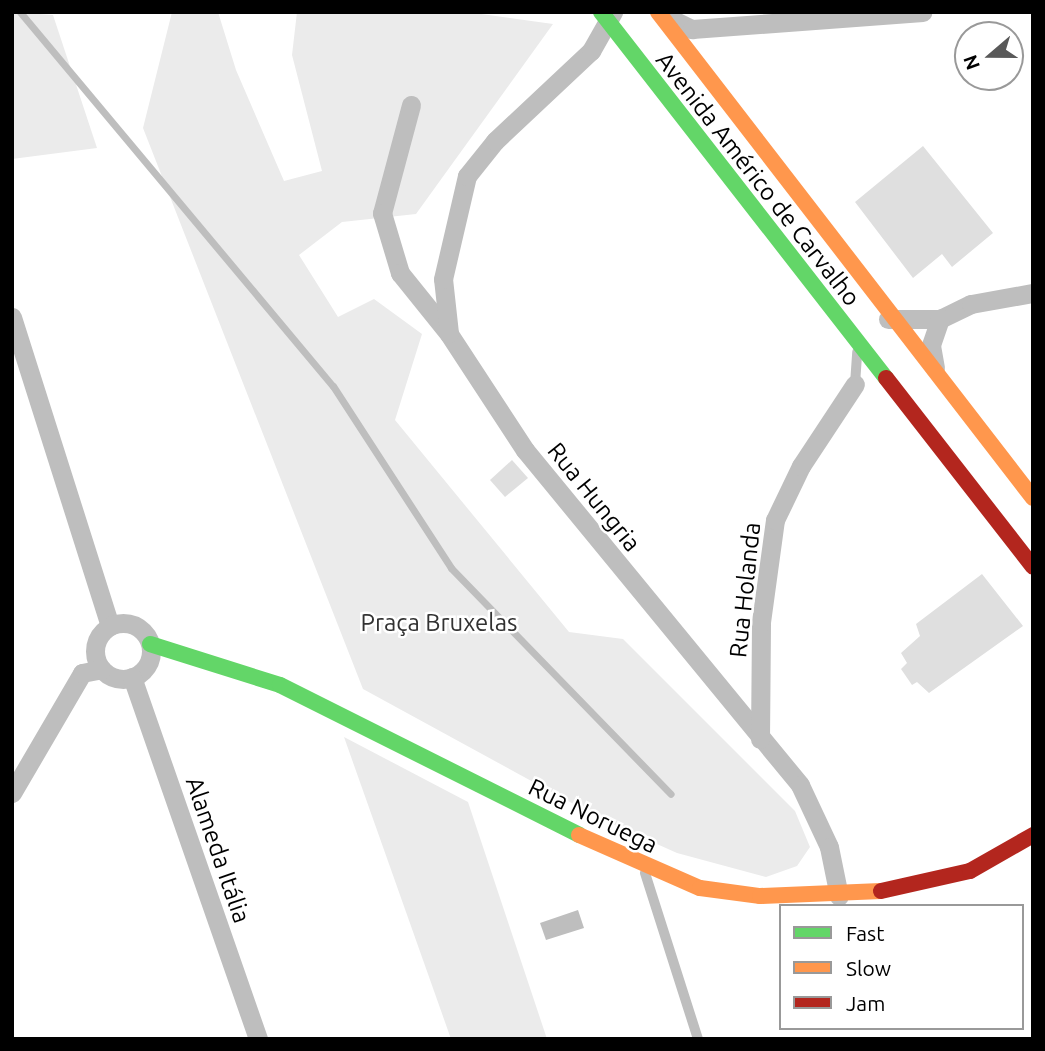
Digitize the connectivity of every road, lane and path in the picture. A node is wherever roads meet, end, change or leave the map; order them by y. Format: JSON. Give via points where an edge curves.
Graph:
{"nodes":[{"id":1,"x":658,"y":12,"type":"edge"},
{"id":2,"x":922,"y":12,"type":"edge"},
{"id":3,"x":610,"y":14,"type":"edge"},
{"id":4,"x":725,"y":26,"type":"junction"},
{"id":5,"x":637,"y":42,"type":"junction"},
{"id":6,"x":592,"y":51,"type":"junction"},
{"id":7,"x":702,"y":69,"type":"junction"},
{"id":8,"x":411,"y":105,"type":"dead end"},
{"id":9,"x":1033,"y":293,"type":"edge"},
{"id":10,"x":12,"y":317,"type":"edge"},
{"id":11,"x":940,"y":319,"type":"junction"},
{"id":12,"x":894,"y":324,"type":"junction"},
{"id":13,"x":449,"y":334,"type":"junction"},
{"id":14,"x":877,"y":355,"type":"junction"},
{"id":15,"x":939,"y":378,"type":"junction"},
{"id":16,"x":855,"y":384,"type":"junction"},
{"id":17,"x":1033,"y":498,"type":"edge"},
{"id":18,"x":1033,"y":567,"type":"edge"},
{"id":19,"x":110,"y":626,"type":"junction"},
{"id":20,"x":150,"y":644,"type":"junction"},
{"id":21,"x":102,"y":670,"type":"junction"},
{"id":22,"x":132,"y":677,"type":"junction"},
{"id":23,"x":760,"y":739,"type":"junction"},
{"id":24,"x":12,"y":793,"type":"edge"},
{"id":25,"x":1033,"y":835,"type":"edge"},
{"id":26,"x":644,"y":867,"type":"junction"},
{"id":27,"x":839,"y":896,"type":"junction"},
{"id":28,"x":258,"y":1039,"type":"edge"},
{"id":29,"x":698,"y":1039,"type":"edge"}],
"edges":[{"from":1,"to":4,"type":"street","via":[[685,28]]},
{"from":1,"to":5,"type":"main road","name":"Avenida Américo de Carvalho"},
{"from":1,"to":7,"type":"main road","name":"Avenida Américo de Carvalho"},
{"from":2,"to":4,"type":"street"},
{"from":3,"to":5,"type":"main road","name":"Avenida Américo de Carvalho"},
{"from":3,"to":6,"type":"street"},
{"from":4,"to":7,"type":"street","via":[[700,45]]},
{"from":5,"to":6,"type":"street"},
{"from":5,"to":14,"type":"main road","name":"Avenida Américo de Carvalho"},
{"from":6,"to":13,"type":"street","via":[[495,141],[467,176],[443,279]]},
{"from":7,"to":12,"type":"main road","name":"Avenida Américo de Carvalho"},
{"from":8,"to":13,"type":"street","name":"Rua Hungria","via":[[385,194],[385,234],[400,273]]},
{"from":9,"to":11,"type":"street","via":[[971,304]]},
{"from":10,"to":19,"type":"street"},
{"from":11,"to":12,"type":"street"},
{"from":11,"to":15,"type":"street","via":[[931,345]]},
{"from":12,"to":14,"type":"main road"},
{"from":12,"to":14,"type":"main road","name":"Avenida Américo de Carvalho","via":[[870,324]]},
{"from":12,"to":15,"type":"main road","name":"Avenida Américo de Carvalho"},
{"from":13,"to":23,"type":"street","name":"Rua Hungria","via":[[525,450]]},
{"from":14,"to":16,"type":"lane","name":"Rua Holanda"},
{"from":14,"to":16,"type":"lane","name":"Rua Holanda"},
{"from":14,"to":18,"type":"main road","name":"Avenida Américo de Carvalho"},
{"from":15,"to":17,"type":"main road","name":"Avenida Américo de Carvalho"},
{"from":16,"to":23,"type":"street","name":"Rua Holanda","via":[[801,466],[775,520],[761,622]]},
{"from":19,"to":20,"type":"street","via":[[135,625]]},
{"from":19,"to":21,"type":"street","via":[[96,646]]},
{"from":20,"to":22,"type":"street","via":[[146,668]]},
{"from":20,"to":26,"type":"main road","name":"Rua Noruega","via":[[280,685]]},
{"from":21,"to":22,"type":"street","via":[[116,678]]},
{"from":21,"to":24,"type":"street","via":[[82,673]]},
{"from":22,"to":28,"type":"street","name":"Alameda Itália"},
{"from":23,"to":27,"type":"street","name":"Rua Hungria","via":[[800,786],[830,847]]},
{"from":25,"to":27,"type":"main road","name":"Rua Noruega","via":[[970,871],[919,886]]},
{"from":26,"to":27,"type":"main road","name":"Rua Noruega","via":[[700,888],[760,896]]},
{"from":26,"to":29,"type":"lane"}]}
